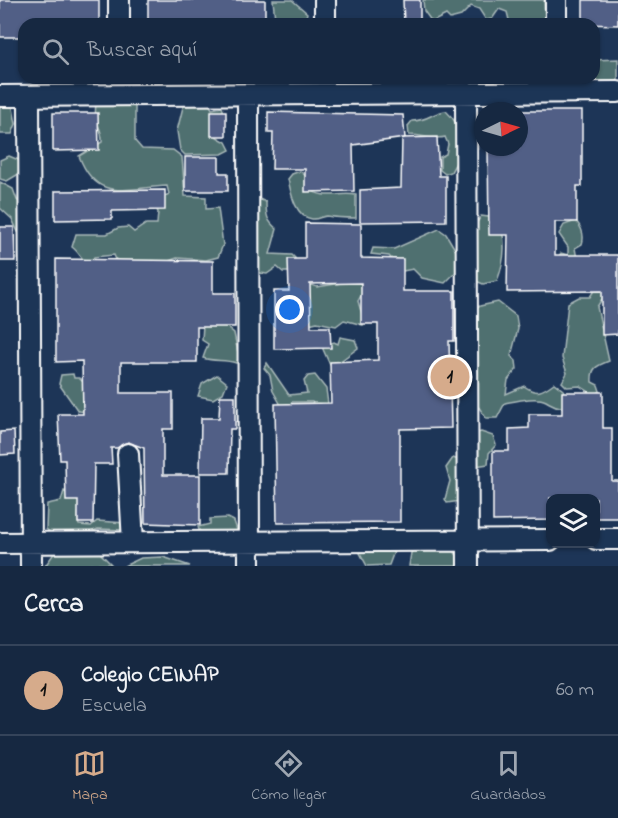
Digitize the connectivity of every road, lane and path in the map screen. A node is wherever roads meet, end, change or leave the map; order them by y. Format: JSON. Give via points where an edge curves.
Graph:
{"nodes":[{"id":1,"x":119,"y":0,"type":"edge"},
{"id":2,"x":325,"y":0,"type":"edge"},
{"id":3,"x":556,"y":0,"type":"edge"},
{"id":4,"x":119,"y":18,"type":"edge"},
{"id":5,"x":325,"y":18,"type":"edge"},
{"id":6,"x":556,"y":18,"type":"edge"},
{"id":7,"x":556,"y":85,"type":"edge"},
{"id":8,"x":119,"y":86,"type":"edge"},
{"id":9,"x":324,"y":86,"type":"edge"},
{"id":10,"x":618,"y":92,"type":"edge"},
{"id":11,"x":466,"y":94,"type":"junction"},
{"id":12,"x":248,"y":95,"type":"junction"},
{"id":13,"x":0,"y":96,"type":"edge"},
{"id":14,"x":30,"y":96,"type":"junction"},
{"id":15,"x":128,"y":454,"type":"dead end"},
{"id":16,"x":600,"y":539,"type":"edge"},
{"id":17,"x":618,"y":539,"type":"edge"},
{"id":18,"x":468,"y":540,"type":"junction"},
{"id":19,"x":546,"y":540,"type":"edge"},
{"id":20,"x":249,"y":541,"type":"junction"},
{"id":21,"x":133,"y":542,"type":"junction"},
{"id":22,"x":0,"y":543,"type":"edge"},
{"id":23,"x":31,"y":543,"type":"junction"},
{"id":24,"x":31,"y":566,"type":"edge"},
{"id":25,"x":249,"y":566,"type":"edge"},
{"id":26,"x":468,"y":566,"type":"edge"}],
"edges":[{"from":1,"to":4,"type":"street"},
{"from":2,"to":5,"type":"street"},
{"from":3,"to":6,"type":"street"},
{"from":7,"to":10,"type":"street"},
{"from":7,"to":11,"type":"street"},
{"from":8,"to":12,"type":"street"},
{"from":8,"to":14,"type":"street"},
{"from":9,"to":11,"type":"street"},
{"from":9,"to":12,"type":"street"},
{"from":11,"to":18,"type":"street"},
{"from":12,"to":20,"type":"street"},
{"from":13,"to":14,"type":"street"},
{"from":14,"to":23,"type":"street"},
{"from":15,"to":21,"type":"street"},
{"from":16,"to":17,"type":"street"},
{"from":18,"to":19,"type":"street"},
{"from":18,"to":20,"type":"street"},
{"from":18,"to":26,"type":"street"},
{"from":20,"to":21,"type":"street"},
{"from":20,"to":25,"type":"street"},
{"from":21,"to":23,"type":"street"},
{"from":22,"to":23,"type":"street"},
{"from":23,"to":24,"type":"street"}]}
